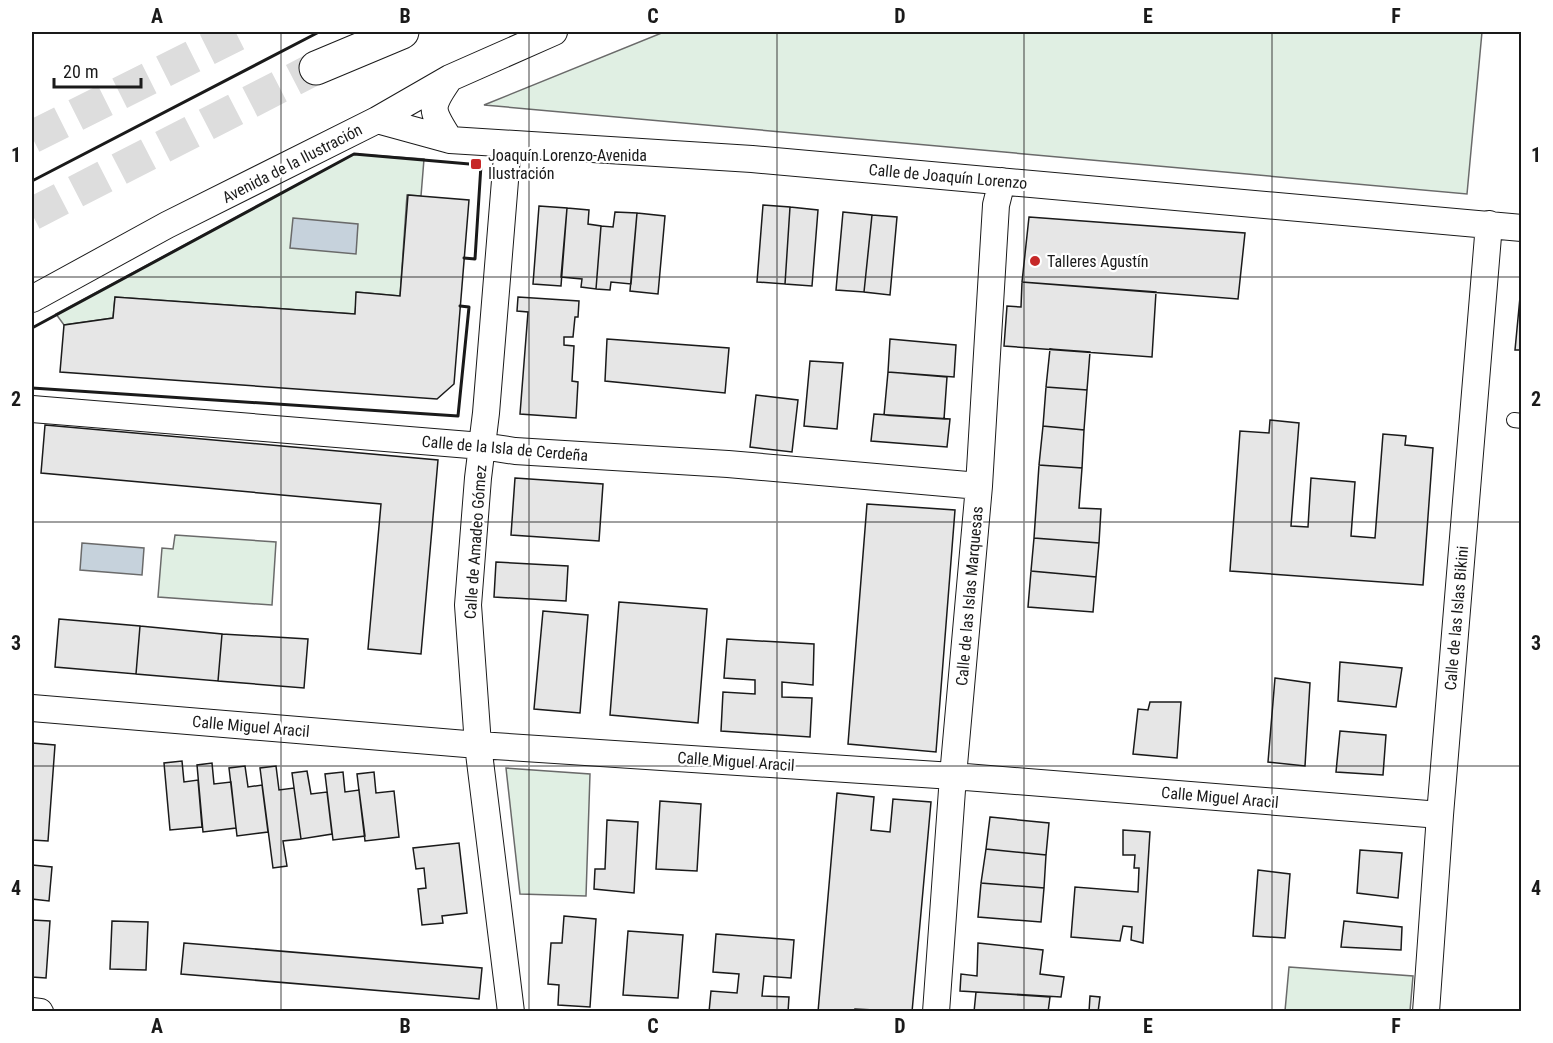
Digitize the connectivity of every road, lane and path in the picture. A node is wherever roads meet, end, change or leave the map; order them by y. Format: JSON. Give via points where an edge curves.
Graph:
{"nodes":[{"id":1,"x":402,"y":32,"type":"edge"},
{"id":2,"x":554,"y":32,"type":"edge"},
{"id":3,"x":316,"y":68,"type":"tunnel mouth"},
{"id":4,"x":450,"y":78,"type":"junction"},
{"id":5,"x":377,"y":120,"type":"junction"},
{"id":6,"x":450,"y":140,"type":"junction"},
{"id":7,"x":508,"y":144,"type":"junction"},
{"id":8,"x":1002,"y":181,"type":"junction"},
{"id":9,"x":1489,"y":224,"type":"junction"},
{"id":10,"x":1521,"y":228,"type":"edge"},
{"id":11,"x":32,"y":299,"type":"edge"},
{"id":12,"x":32,"y":409,"type":"edge"},
{"id":13,"x":482,"y":446,"type":"junction"},
{"id":14,"x":979,"y":486,"type":"junction"},
{"id":15,"x":32,"y":708,"type":"edge"},
{"id":16,"x":478,"y":745,"type":"junction"},
{"id":17,"x":953,"y":776,"type":"junction"},
{"id":18,"x":1440,"y":815,"type":"junction"},
{"id":19,"x":32,"y":1011,"type":"edge"},
{"id":20,"x":40,"y":1011,"type":"edge"},
{"id":21,"x":511,"y":1011,"type":"edge"},
{"id":22,"x":936,"y":1011,"type":"edge"},
{"id":23,"x":1426,"y":1011,"type":"edge"}],
"edges":[{"from":1,"to":3,"type":"highway"},
{"from":2,"to":4,"type":"street","name":"Avenida de la Ilustración"},
{"from":4,"to":5,"type":"street","name":"Avenida de la Ilustración"},
{"from":4,"to":6,"type":"street","via":[[434,100],[434,108]]},
{"from":5,"to":6,"type":"street","name":"Calle de Joaquín Lorenzo"},
{"from":5,"to":11,"type":"street","name":"Avenida de la Ilustración","via":[[167,225]]},
{"from":6,"to":7,"type":"street","name":"Calle de Joaquín Lorenzo"},
{"from":7,"to":8,"type":"street","name":"Calle de Joaquín Lorenzo","via":[[752,159]]},
{"from":7,"to":13,"type":"street","name":"Calle de Amadeo Gómez"},
{"from":8,"to":9,"type":"street","name":"Calle de Joaquín Lorenzo"},
{"from":8,"to":14,"type":"street","name":"Calle de las Islas Marquesas","via":[[996,205]]},
{"from":9,"to":10,"type":"street","name":"Calle de Joaquín Lorenzo"},
{"from":9,"to":18,"type":"street","name":"Calle de las Islas Bikini"},
{"from":12,"to":13,"type":"street","name":"Calle de la Isla de Cerdeña"},
{"from":13,"to":14,"type":"street","name":"Calle de la Isla de Cerdeña"},
{"from":13,"to":16,"type":"street","name":"Calle de Amadeo Gómez","via":[[468,605]]},
{"from":14,"to":17,"type":"street","name":"Calle de las Islas Marquesas"},
{"from":15,"to":16,"type":"street","name":"Calle Miguel Aracil"},
{"from":16,"to":17,"type":"street","name":"Calle Miguel Aracil"},
{"from":16,"to":21,"type":"street","name":"Calle de Amadeo Gómez"},
{"from":17,"to":18,"type":"street","name":"Calle Miguel Aracil"},
{"from":17,"to":22,"type":"street","name":"Calle de las Islas Marquesas"},
{"from":18,"to":23,"type":"street","name":"Calle de las Islas Bikini"},
{"from":19,"to":20,"type":"street"}]}
